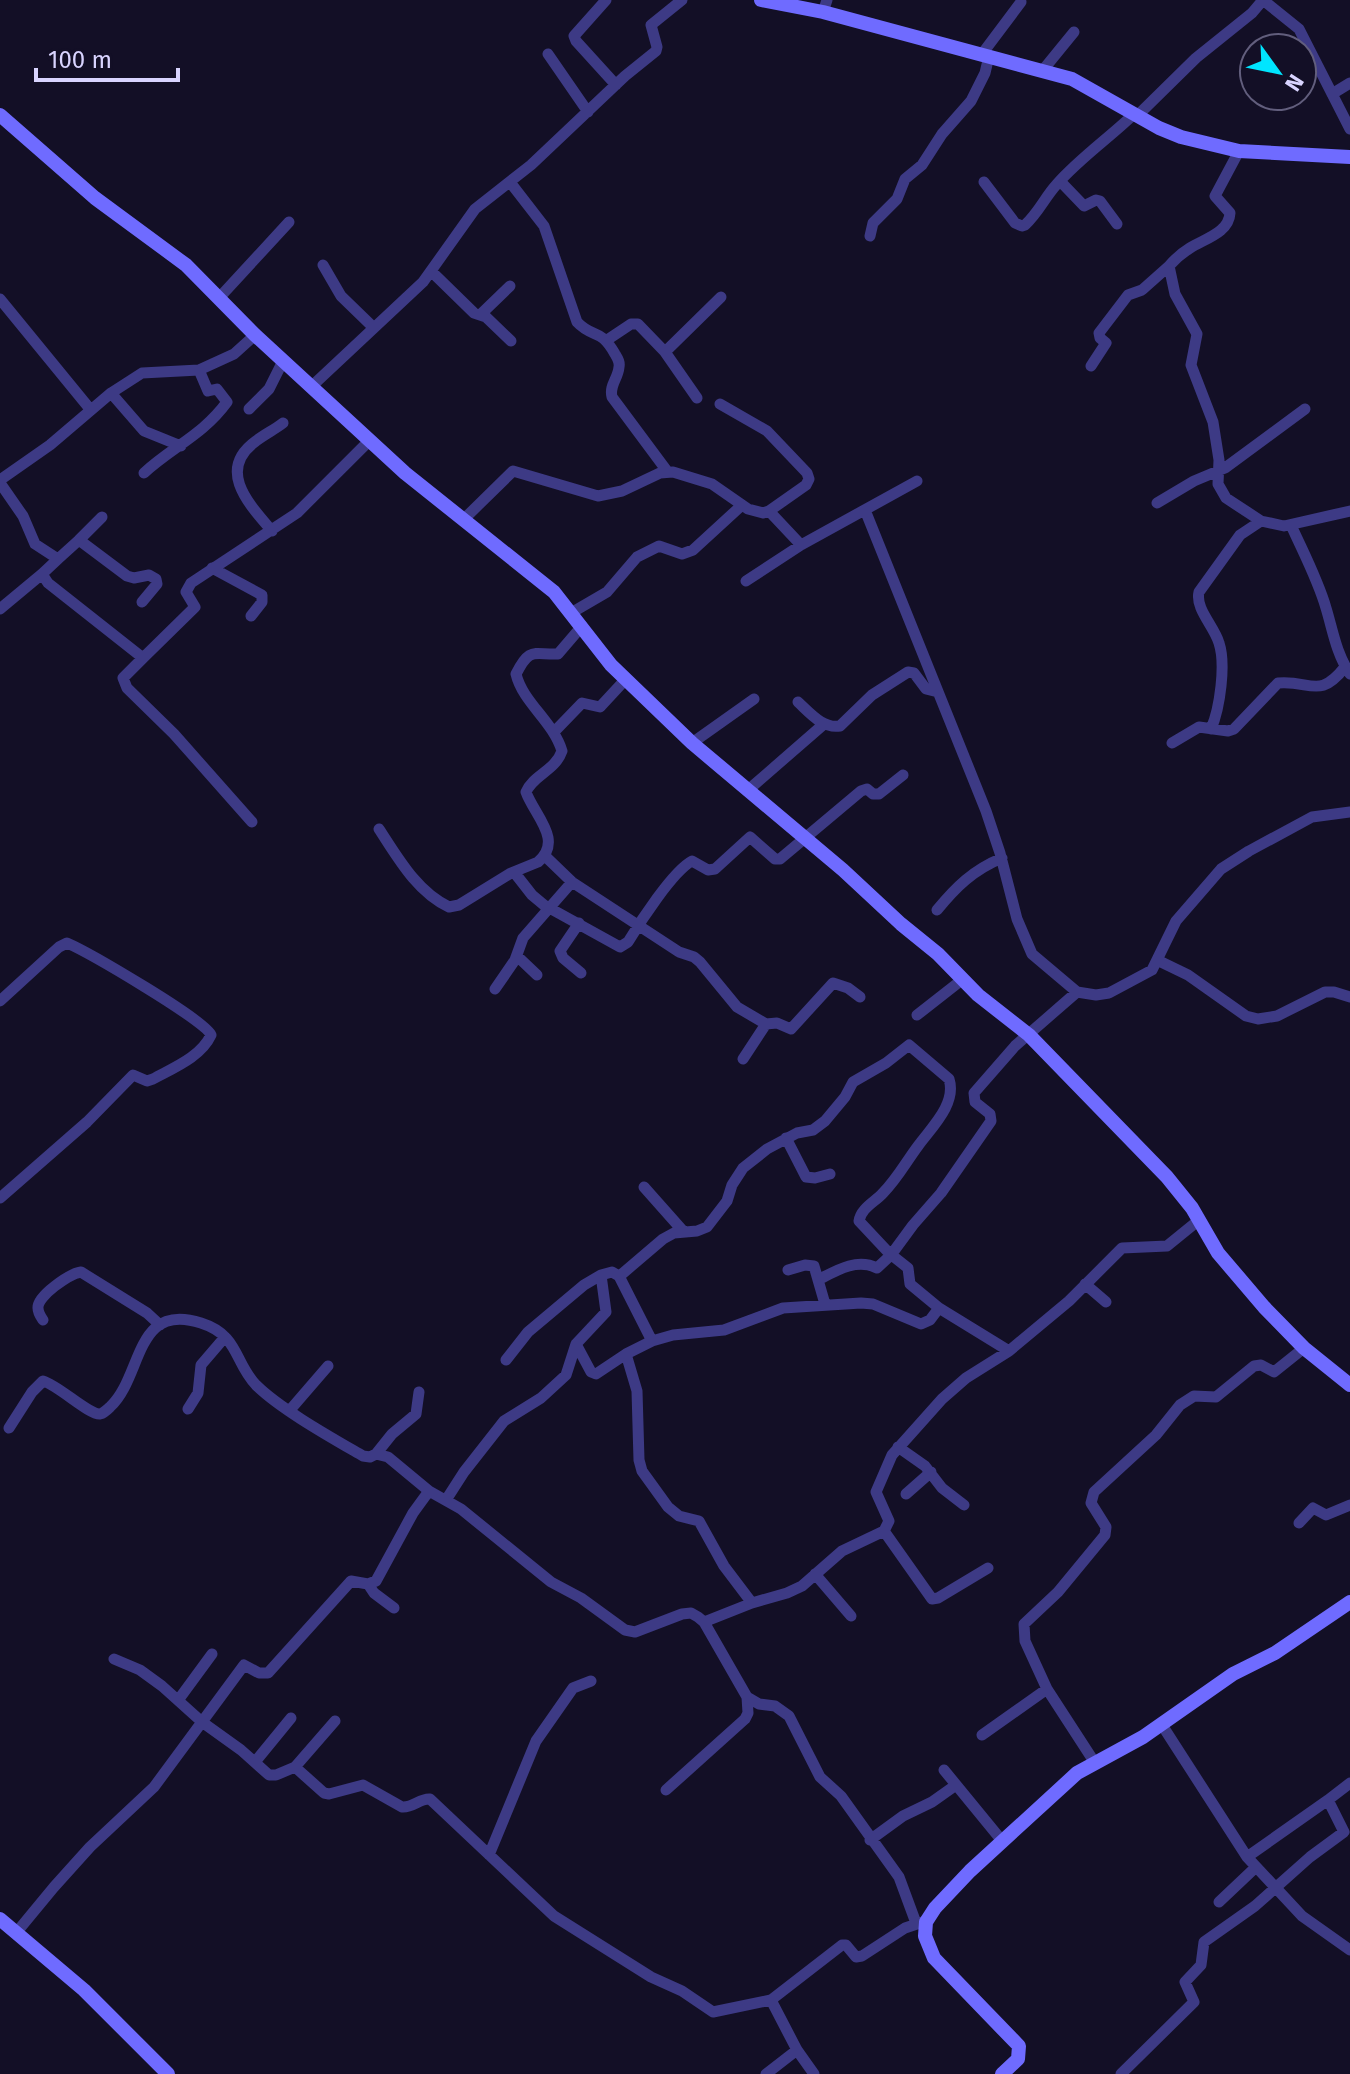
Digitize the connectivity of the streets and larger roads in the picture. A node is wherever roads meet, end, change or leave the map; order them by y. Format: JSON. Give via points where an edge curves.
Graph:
{"nodes":[{"id":1,"x":606,"y":0,"type":"edge"},
{"id":2,"x":682,"y":0,"type":"edge"},
{"id":3,"x":761,"y":0,"type":"edge"},
{"id":4,"x":1263,"y":0,"type":"edge"},
{"id":5,"x":1021,"y":2,"type":"dead end"},
{"id":6,"x":825,"y":6,"type":"edge"},
{"id":7,"x":1074,"y":32,"type":"dead end"},
{"id":8,"x":548,"y":54,"type":"dead end"},
{"id":9,"x":986,"y":55,"type":"junction"},
{"id":10,"x":1043,"y":70,"type":"junction"},
{"id":11,"x":1350,"y":83,"type":"edge"},
{"id":12,"x":616,"y":85,"type":"junction"},
{"id":13,"x":1332,"y":94,"type":"junction"},
{"id":14,"x":588,"y":112,"type":"junction"},
{"id":15,"x":0,"y":115,"type":"edge"},
{"id":16,"x":1135,"y":115,"type":"junction"},
{"id":17,"x":1350,"y":129,"type":"edge"},
{"id":18,"x":1239,"y":151,"type":"junction"},
{"id":19,"x":1350,"y":157,"type":"edge"},
{"id":20,"x":512,"y":181,"type":"junction"},
{"id":21,"x":1060,"y":181,"type":"junction"},
{"id":22,"x":984,"y":182,"type":"dead end"},
{"id":23,"x":289,"y":222,"type":"dead end"},
{"id":24,"x":1117,"y":224,"type":"dead end"},
{"id":25,"x":870,"y":236,"type":"dead end"},
{"id":26,"x":323,"y":265,"type":"dead end"},
{"id":27,"x":1169,"y":266,"type":"junction"},
{"id":28,"x":432,"y":272,"type":"junction"},
{"id":29,"x":510,"y":286,"type":"dead end"},
{"id":30,"x":721,"y":297,"type":"dead end"},
{"id":31,"x":219,"y":298,"type":"junction"},
{"id":32,"x":0,"y":299,"type":"edge"},
{"id":33,"x":480,"y":315,"type":"junction"},
{"id":34,"x":374,"y":328,"type":"junction"},
{"id":35,"x":255,"y":335,"type":"junction"},
{"id":36,"x":607,"y":340,"type":"junction"},
{"id":37,"x":511,"y":341,"type":"dead end"},
{"id":38,"x":665,"y":352,"type":"junction"},
{"id":39,"x":283,"y":361,"type":"junction"},
{"id":40,"x":1091,"y":366,"type":"dead end"},
{"id":41,"x":199,"y":370,"type":"junction"},
{"id":42,"x":312,"y":386,"type":"junction"},
{"id":43,"x":111,"y":393,"type":"junction"},
{"id":44,"x":697,"y":398,"type":"dead end"},
{"id":45,"x":720,"y":404,"type":"dead end"},
{"id":46,"x":90,"y":409,"type":"junction"},
{"id":47,"x":249,"y":409,"type":"dead end"},
{"id":48,"x":1305,"y":409,"type":"dead end"},
{"id":49,"x":283,"y":423,"type":"dead end"},
{"id":50,"x":370,"y":440,"type":"junction"},
{"id":51,"x":181,"y":446,"type":"junction"},
{"id":52,"x":667,"y":471,"type":"junction"},
{"id":53,"x":144,"y":473,"type":"dead end"},
{"id":54,"x":1218,"y":473,"type":"junction"},
{"id":55,"x":917,"y":481,"type":"dead end"},
{"id":56,"x":0,"y":482,"type":"edge"},
{"id":57,"x":1157,"y":503,"type":"dead end"},
{"id":58,"x":741,"y":506,"type":"junction"},
{"id":59,"x":865,"y":510,"type":"junction"},
{"id":60,"x":769,"y":511,"type":"junction"},
{"id":61,"x":1350,"y":511,"type":"edge"},
{"id":62,"x":102,"y":517,"type":"dead end"},
{"id":63,"x":463,"y":520,"type":"junction"},
{"id":64,"x":1261,"y":521,"type":"junction"},
{"id":65,"x":1291,"y":525,"type":"junction"},
{"id":66,"x":272,"y":531,"type":"junction"},
{"id":67,"x":79,"y":540,"type":"junction"},
{"id":68,"x":801,"y":545,"type":"junction"},
{"id":69,"x":58,"y":559,"type":"junction"},
{"id":70,"x":212,"y":568,"type":"junction"},
{"id":71,"x":42,"y":574,"type":"junction"},
{"id":72,"x":746,"y":581,"type":"dead end"},
{"id":73,"x":142,"y":602,"type":"dead end"},
{"id":74,"x":0,"y":609,"type":"edge"},
{"id":75,"x":571,"y":613,"type":"junction"},
{"id":76,"x":251,"y":616,"type":"dead end"},
{"id":77,"x":582,"y":626,"type":"junction"},
{"id":78,"x":143,"y":658,"type":"junction"},
{"id":79,"x":1348,"y":670,"type":"edge"},
{"id":80,"x":625,"y":680,"type":"junction"},
{"id":81,"x":938,"y":692,"type":"junction"},
{"id":82,"x":754,"y":699,"type":"dead end"},
{"id":83,"x":798,"y":702,"type":"dead end"},
{"id":84,"x":824,"y":724,"type":"junction"},
{"id":85,"x":1211,"y":729,"type":"junction"},
{"id":86,"x":554,"y":732,"type":"junction"},
{"id":87,"x":692,"y":743,"type":"junction"},
{"id":88,"x":1172,"y":743,"type":"dead end"},
{"id":89,"x":903,"y":775,"type":"dead end"},
{"id":90,"x":747,"y":791,"type":"junction"},
{"id":91,"x":1350,"y":812,"type":"edge"},
{"id":92,"x":252,"y":822,"type":"dead end"},
{"id":93,"x":379,"y":829,"type":"dead end"},
{"id":94,"x":803,"y":839,"type":"junction"},
{"id":95,"x":545,"y":856,"type":"junction"},
{"id":96,"x":1002,"y":858,"type":"junction"},
{"id":97,"x":514,"y":872,"type":"junction"},
{"id":98,"x":572,"y":882,"type":"junction"},
{"id":99,"x":549,"y":908,"type":"junction"},
{"id":100,"x":937,"y":910,"type":"dead end"},
{"id":101,"x":579,"y":923,"type":"junction"},
{"id":102,"x":638,"y":925,"type":"junction"},
{"id":103,"x":517,"y":956,"type":"junction"},
{"id":104,"x":1158,"y":957,"type":"junction"},
{"id":105,"x":581,"y":973,"type":"dead end"},
{"id":106,"x":537,"y":975,"type":"dead end"},
{"id":107,"x":963,"y":979,"type":"junction"},
{"id":108,"x":495,"y":989,"type":"dead end"},
{"id":109,"x":1077,"y":992,"type":"junction"},
{"id":110,"x":860,"y":997,"type":"dead end"},
{"id":111,"x":1350,"y":997,"type":"edge"},
{"id":112,"x":0,"y":1001,"type":"edge"},
{"id":113,"x":917,"y":1015,"type":"dead end"},
{"id":114,"x":766,"y":1024,"type":"junction"},
{"id":115,"x":1029,"y":1035,"type":"junction"},
{"id":116,"x":743,"y":1059,"type":"dead end"},
{"id":117,"x":786,"y":1138,"type":"junction"},
{"id":118,"x":830,"y":1174,"type":"dead end"},
{"id":119,"x":644,"y":1187,"type":"dead end"},
{"id":120,"x":0,"y":1198,"type":"edge"},
{"id":121,"x":1199,"y":1220,"type":"junction"},
{"id":122,"x":683,"y":1231,"type":"junction"},
{"id":123,"x":891,"y":1255,"type":"junction"},
{"id":124,"x":788,"y":1270,"type":"dead end"},
{"id":125,"x":601,"y":1275,"type":"junction"},
{"id":126,"x":619,"y":1276,"type":"junction"},
{"id":127,"x":818,"y":1280,"type":"junction"},
{"id":128,"x":1085,"y":1284,"type":"junction"},
{"id":129,"x":1106,"y":1302,"type":"dead end"},
{"id":130,"x":825,"y":1304,"type":"junction"},
{"id":131,"x":939,"y":1308,"type":"junction"},
{"id":132,"x":43,"y":1320,"type":"dead end"},
{"id":133,"x":160,"y":1325,"type":"junction"},
{"id":134,"x":225,"y":1337,"type":"junction"},
{"id":135,"x":652,"y":1341,"type":"junction"},
{"id":136,"x":576,"y":1344,"type":"junction"},
{"id":137,"x":1304,"y":1348,"type":"junction"},
{"id":138,"x":1009,"y":1351,"type":"junction"},
{"id":139,"x":626,"y":1354,"type":"junction"},
{"id":140,"x":506,"y":1360,"type":"dead end"},
{"id":141,"x":328,"y":1366,"type":"dead end"},
{"id":142,"x":1350,"y":1385,"type":"edge"},
{"id":143,"x":419,"y":1392,"type":"dead end"},
{"id":144,"x":188,"y":1409,"type":"dead end"},
{"id":145,"x":290,"y":1410,"type":"junction"},
{"id":146,"x":9,"y":1428,"type":"dead end"},
{"id":147,"x":898,"y":1447,"type":"junction"},
{"id":148,"x":376,"y":1454,"type":"junction"},
{"id":149,"x":931,"y":1472,"type":"junction"},
{"id":150,"x":429,"y":1491,"type":"junction"},
{"id":151,"x":906,"y":1494,"type":"dead end"},
{"id":152,"x":446,"y":1500,"type":"junction"},
{"id":153,"x":964,"y":1505,"type":"dead end"},
{"id":154,"x":1350,"y":1505,"type":"edge"},
{"id":155,"x":1299,"y":1523,"type":"dead end"},
{"id":156,"x":884,"y":1531,"type":"junction"},
{"id":157,"x":988,"y":1568,"type":"dead end"},
{"id":158,"x":815,"y":1574,"type":"junction"},
{"id":159,"x":368,"y":1584,"type":"junction"},
{"id":160,"x":1350,"y":1602,"type":"edge"},
{"id":161,"x":752,"y":1603,"type":"junction"},
{"id":162,"x":394,"y":1608,"type":"dead end"},
{"id":163,"x":851,"y":1616,"type":"dead end"},
{"id":164,"x":704,"y":1622,"type":"junction"},
{"id":165,"x":212,"y":1654,"type":"dead end"},
{"id":166,"x":114,"y":1659,"type":"dead end"},
{"id":167,"x":591,"y":1681,"type":"dead end"},
{"id":168,"x":1047,"y":1689,"type":"junction"},
{"id":169,"x":747,"y":1697,"type":"junction"},
{"id":170,"x":179,"y":1699,"type":"junction"},
{"id":171,"x":291,"y":1718,"type":"dead end"},
{"id":172,"x":335,"y":1721,"type":"dead end"},
{"id":173,"x":202,"y":1722,"type":"junction"},
{"id":174,"x":1162,"y":1725,"type":"junction"},
{"id":175,"x":982,"y":1735,"type":"dead end"},
{"id":176,"x":255,"y":1762,"type":"junction"},
{"id":177,"x":1095,"y":1763,"type":"junction"},
{"id":178,"x":295,"y":1767,"type":"junction"},
{"id":179,"x":944,"y":1770,"type":"dead end"},
{"id":180,"x":1350,"y":1783,"type":"edge"},
{"id":181,"x":956,"y":1785,"type":"junction"},
{"id":182,"x":666,"y":1790,"type":"dead end"},
{"id":183,"x":1328,"y":1800,"type":"junction"},
{"id":184,"x":870,"y":1840,"type":"junction"},
{"id":185,"x":1003,"y":1842,"type":"junction"},
{"id":186,"x":489,"y":1855,"type":"junction"},
{"id":187,"x":1247,"y":1857,"type":"junction"},
{"id":188,"x":1256,"y":1867,"type":"junction"},
{"id":189,"x":1274,"y":1888,"type":"junction"},
{"id":190,"x":1219,"y":1902,"type":"dead end"},
{"id":191,"x":0,"y":1919,"type":"edge"},
{"id":192,"x":921,"y":1923,"type":"junction"},
{"id":193,"x":16,"y":1933,"type":"junction"},
{"id":194,"x":1350,"y":1950,"type":"edge"},
{"id":195,"x":771,"y":2000,"type":"junction"},
{"id":196,"x":797,"y":2050,"type":"junction"},
{"id":197,"x":168,"y":2074,"type":"edge"},
{"id":198,"x":766,"y":2074,"type":"edge"},
{"id":199,"x":814,"y":2074,"type":"edge"},
{"id":200,"x":1002,"y":2074,"type":"edge"},
{"id":201,"x":1121,"y":2074,"type":"edge"}],
"edges":[{"from":1,"to":12,"type":"street","via":[[574,36]]},
{"from":2,"to":12,"type":"street","via":[[651,25],[656,51]]},
{"from":3,"to":6,"type":"street"},
{"from":4,"to":13,"type":"street","via":[[1299,29]]},
{"from":4,"to":16,"type":"street"},
{"from":5,"to":9,"type":"street"},
{"from":6,"to":9,"type":"street"},
{"from":7,"to":10,"type":"street"},
{"from":8,"to":14,"type":"street"},
{"from":9,"to":10,"type":"street"},
{"from":9,"to":25,"type":"street","via":[[985,73],[971,101],[905,179],[897,199],[873,223]]},
{"from":10,"to":16,"type":"street","via":[[1084,84]]},
{"from":11,"to":13,"type":"street"},
{"from":12,"to":14,"type":"street"},
{"from":13,"to":17,"type":"street"},
{"from":14,"to":20,"type":"street"},
{"from":15,"to":31,"type":"street","via":[[95,198],[186,265]]},
{"from":16,"to":18,"type":"street","via":[[1181,137]]},
{"from":16,"to":21,"type":"street"},
{"from":18,"to":19,"type":"street"},
{"from":18,"to":27,"type":"street","via":[[1216,192],[1229,220]]},
{"from":20,"to":28,"type":"street","via":[[471,213]]},
{"from":20,"to":36,"type":"street","via":[[544,226],[577,322]]},
{"from":21,"to":22,"type":"street","via":[[1022,226]]},
{"from":21,"to":24,"type":"street","via":[[1084,206],[1100,201]]},
{"from":23,"to":31,"type":"street"},
{"from":26,"to":34,"type":"street","via":[[341,296]]},
{"from":27,"to":40,"type":"street","via":[[1125,298],[1099,333],[1106,343]]},
{"from":27,"to":54,"type":"street","via":[[1175,294],[1197,334],[1191,365],[1213,422]]},
{"from":28,"to":33,"type":"street"},
{"from":28,"to":34,"type":"street"},
{"from":29,"to":33,"type":"street"},
{"from":30,"to":38,"type":"street"},
{"from":31,"to":35,"type":"street"},
{"from":32,"to":46,"type":"street"},
{"from":33,"to":37,"type":"street"},
{"from":34,"to":42,"type":"street"},
{"from":35,"to":39,"type":"street"},
{"from":35,"to":41,"type":"street","via":[[234,354]]},
{"from":36,"to":38,"type":"street","via":[[635,323]]},
{"from":36,"to":52,"type":"street","via":[[620,363],[612,397]]},
{"from":38,"to":44,"type":"street"},
{"from":39,"to":42,"type":"street"},
{"from":39,"to":47,"type":"street","via":[[269,389]]},
{"from":41,"to":43,"type":"street","via":[[142,373]]},
{"from":41,"to":51,"type":"street","via":[[208,391],[216,389],[227,402]]},
{"from":42,"to":50,"type":"street"},
{"from":43,"to":46,"type":"street"},
{"from":43,"to":51,"type":"street","via":[[144,431]]},
{"from":45,"to":60,"type":"street","via":[[767,431],[807,473],[806,485]]},
{"from":46,"to":56,"type":"street"},
{"from":48,"to":54,"type":"street"},
{"from":49,"to":66,"type":"street","via":[[247,449],[236,473],[242,492]]},
{"from":50,"to":63,"type":"street"},
{"from":50,"to":66,"type":"street","via":[[309,503]]},
{"from":51,"to":53,"type":"street"},
{"from":52,"to":58,"type":"street","via":[[712,484]]},
{"from":52,"to":63,"type":"street","via":[[608,496],[513,471]]},
{"from":54,"to":57,"type":"street"},
{"from":54,"to":64,"type":"street","via":[[1226,498]]},
{"from":55,"to":59,"type":"street"},
{"from":56,"to":69,"type":"street","via":[[35,544]]},
{"from":58,"to":60,"type":"street"},
{"from":58,"to":75,"type":"street","via":[[693,550],[680,553],[663,546],[642,553],[607,592]]},
{"from":59,"to":68,"type":"street"},
{"from":59,"to":81,"type":"street"},
{"from":60,"to":68,"type":"street"},
{"from":61,"to":65,"type":"street"},
{"from":62,"to":67,"type":"street"},
{"from":63,"to":75,"type":"street","via":[[554,592]]},
{"from":64,"to":65,"type":"street"},
{"from":64,"to":85,"type":"street","via":[[1240,535],[1197,599],[1222,656]]},
{"from":65,"to":79,"type":"street"},
{"from":66,"to":70,"type":"street"},
{"from":67,"to":69,"type":"street"},
{"from":67,"to":73,"type":"street","via":[[127,576],[156,579]]},
{"from":68,"to":72,"type":"street"},
{"from":69,"to":71,"type":"street"},
{"from":70,"to":76,"type":"street","via":[[262,595]]},
{"from":70,"to":78,"type":"street","via":[[186,589],[194,610]]},
{"from":71,"to":74,"type":"street"},
{"from":71,"to":78,"type":"street","via":[[56,592]]},
{"from":75,"to":77,"type":"street"},
{"from":77,"to":80,"type":"street"},
{"from":77,"to":86,"type":"street","via":[[558,654],[531,654],[516,674]]},
{"from":78,"to":92,"type":"street","via":[[123,678],[127,688]]},
{"from":79,"to":85,"type":"street","via":[[1317,688],[1278,683],[1234,729]]},
{"from":80,"to":86,"type":"street","via":[[600,707],[582,703]]},
{"from":80,"to":87,"type":"street"},
{"from":81,"to":84,"type":"street","via":[[926,689],[908,672],[872,695],[840,726]]},
{"from":81,"to":96,"type":"street"},
{"from":82,"to":87,"type":"street"},
{"from":83,"to":84,"type":"street"},
{"from":84,"to":90,"type":"street"},
{"from":85,"to":88,"type":"street","via":[[1199,727]]},
{"from":86,"to":95,"type":"street","via":[[560,756],[526,792],[549,841]]},
{"from":87,"to":90,"type":"street"},
{"from":89,"to":94,"type":"street","via":[[879,794],[861,791]]},
{"from":90,"to":94,"type":"street"},
{"from":91,"to":104,"type":"street","via":[[1312,817],[1230,863],[1170,931]]},
{"from":93,"to":97,"type":"street","via":[[410,875],[449,907]]},
{"from":94,"to":102,"type":"street","via":[[777,859],[750,837],[711,871],[687,863]]},
{"from":94,"to":107,"type":"street"},
{"from":95,"to":97,"type":"street"},
{"from":95,"to":98,"type":"street"},
{"from":96,"to":100,"type":"street","via":[[962,882]]},
{"from":96,"to":109,"type":"street","via":[[1032,954]]},
{"from":97,"to":99,"type":"street"},
{"from":98,"to":99,"type":"street"},
{"from":98,"to":102,"type":"street"},
{"from":99,"to":101,"type":"street"},
{"from":99,"to":103,"type":"street","via":[[523,938]]},
{"from":101,"to":102,"type":"street","via":[[620,947]]},
{"from":101,"to":105,"type":"street","via":[[560,951]]},
{"from":102,"to":114,"type":"street","via":[[694,957],[737,1007]]},
{"from":103,"to":106,"type":"street"},
{"from":103,"to":108,"type":"street"},
{"from":104,"to":109,"type":"street","via":[[1148,973],[1109,993]]},
{"from":104,"to":111,"type":"street","via":[[1258,1019],[1277,1016],[1325,992]]},
{"from":107,"to":113,"type":"street"},
{"from":107,"to":115,"type":"street"},
{"from":109,"to":115,"type":"street"},
{"from":110,"to":114,"type":"street","via":[[833,983],[791,1029]]},
{"from":112,"to":120,"type":"street","via":[[67,943],[185,1011],[211,1035],[192,1057],[150,1081],[133,1075]]},
{"from":114,"to":116,"type":"street"},
{"from":115,"to":121,"type":"street","via":[[1167,1177]]},
{"from":115,"to":123,"type":"street","via":[[974,1093],[991,1121]]},
{"from":117,"to":118,"type":"street","via":[[806,1177]]},
{"from":117,"to":122,"type":"street","via":[[743,1168],[707,1227]]},
{"from":117,"to":123,"type":"street","via":[[825,1121],[853,1082],[909,1045],[949,1079],[943,1114],[885,1192],[860,1215],[864,1228]]},
{"from":119,"to":122,"type":"street"},
{"from":121,"to":128,"type":"street","via":[[1167,1246],[1122,1248]]},
{"from":121,"to":137,"type":"street","via":[[1226,1264]]},
{"from":122,"to":126,"type":"street","via":[[663,1239]]},
{"from":123,"to":127,"type":"street","via":[[877,1268],[846,1266]]},
{"from":123,"to":131,"type":"street","via":[[908,1268],[910,1284]]},
{"from":124,"to":127,"type":"street","via":[[812,1264]]},
{"from":125,"to":126,"type":"street"},
{"from":125,"to":136,"type":"street","via":[[606,1312]]},
{"from":125,"to":140,"type":"street","via":[[528,1332]]},
{"from":126,"to":135,"type":"street"},
{"from":127,"to":130,"type":"street"},
{"from":128,"to":129,"type":"street"},
{"from":128,"to":138,"type":"street"},
{"from":130,"to":131,"type":"street","via":[[873,1304],[921,1324]]},
{"from":130,"to":135,"type":"street","via":[[783,1308],[724,1330]]},
{"from":131,"to":138,"type":"street"},
{"from":132,"to":133,"type":"street","via":[[40,1301],[81,1272]]},
{"from":133,"to":134,"type":"street","via":[[182,1318]]},
{"from":133,"to":146,"type":"street","via":[[141,1344],[129,1380],[107,1410],[97,1414],[43,1381]]},
{"from":134,"to":144,"type":"street","via":[[201,1365],[198,1393]]},
{"from":134,"to":145,"type":"street","via":[[257,1386]]},
{"from":135,"to":139,"type":"street"},
{"from":136,"to":139,"type":"street","via":[[593,1374]]},
{"from":136,"to":152,"type":"street","via":[[566,1375],[504,1421]]},
{"from":137,"to":142,"type":"street"},
{"from":137,"to":168,"type":"street","via":[[1274,1372],[1254,1366],[1216,1397],[1189,1398],[1094,1492],[1091,1503],[1106,1527],[1105,1535],[1024,1624],[1025,1641]]},
{"from":138,"to":147,"type":"street","via":[[954,1387]]},
{"from":139,"to":161,"type":"street","via":[[637,1391],[642,1471],[668,1507],[699,1521]]},
{"from":141,"to":145,"type":"street"},
{"from":143,"to":148,"type":"street","via":[[416,1414]]},
{"from":145,"to":148,"type":"street","via":[[363,1456]]},
{"from":147,"to":149,"type":"street"},
{"from":147,"to":156,"type":"street","via":[[876,1492],[889,1521]]},
{"from":148,"to":150,"type":"street","via":[[388,1457]]},
{"from":149,"to":151,"type":"street"},
{"from":149,"to":153,"type":"street"},
{"from":150,"to":152,"type":"street"},
{"from":150,"to":159,"type":"street","via":[[380,1575]]},
{"from":152,"to":164,"type":"street","via":[[551,1582],[625,1630],[635,1632],[691,1613]]},
{"from":154,"to":155,"type":"street","via":[[1326,1515],[1313,1508]]},
{"from":156,"to":157,"type":"street","via":[[932,1599]]},
{"from":156,"to":158,"type":"street","via":[[842,1551]]},
{"from":158,"to":161,"type":"street","via":[[787,1593]]},
{"from":158,"to":163,"type":"street"},
{"from":159,"to":162,"type":"street"},
{"from":159,"to":173,"type":"street","via":[[351,1581],[340,1590],[268,1673],[244,1665]]},
{"from":160,"to":174,"type":"street"},
{"from":161,"to":164,"type":"street"},
{"from":164,"to":169,"type":"street"},
{"from":165,"to":170,"type":"street"},
{"from":166,"to":170,"type":"street","via":[[140,1670]]},
{"from":167,"to":186,"type":"street","via":[[573,1688],[536,1741]]},
{"from":168,"to":175,"type":"street"},
{"from":168,"to":177,"type":"street"},
{"from":169,"to":182,"type":"street","via":[[745,1719]]},
{"from":169,"to":184,"type":"street","via":[[789,1716],[820,1777],[841,1796]]},
{"from":170,"to":173,"type":"street"},
{"from":171,"to":176,"type":"street"},
{"from":172,"to":178,"type":"street"},
{"from":173,"to":176,"type":"street"},
{"from":173,"to":193,"type":"street","via":[[154,1787],[90,1847]]},
{"from":174,"to":177,"type":"street"},
{"from":174,"to":187,"type":"street"},
{"from":176,"to":178,"type":"street","via":[[272,1776]]},
{"from":177,"to":185,"type":"street"},
{"from":178,"to":186,"type":"street","via":[[324,1793],[363,1785],[408,1808],[430,1799]]},
{"from":179,"to":181,"type":"street"},
{"from":180,"to":183,"type":"street"},
{"from":181,"to":184,"type":"street"},
{"from":181,"to":185,"type":"street"},
{"from":183,"to":187,"type":"street"},
{"from":183,"to":189,"type":"street","via":[[1344,1832]]},
{"from":184,"to":192,"type":"street","via":[[899,1877]]},
{"from":185,"to":192,"type":"street"},
{"from":186,"to":195,"type":"street","via":[[554,1916],[706,2008],[719,2012]]},
{"from":187,"to":188,"type":"street"},
{"from":188,"to":189,"type":"street"},
{"from":188,"to":190,"type":"street"},
{"from":189,"to":194,"type":"street"},
{"from":189,"to":201,"type":"street","via":[[1204,1942],[1201,1965],[1185,1982],[1194,2002]]},
{"from":191,"to":193,"type":"street"},
{"from":192,"to":195,"type":"street","via":[[862,1956],[842,1945]]},
{"from":192,"to":200,"type":"street","via":[[934,1958],[1019,2046],[1018,2059]]},
{"from":193,"to":197,"type":"street","via":[[84,1990]]},
{"from":195,"to":196,"type":"street"},
{"from":196,"to":198,"type":"street"},
{"from":196,"to":199,"type":"street"}]}
